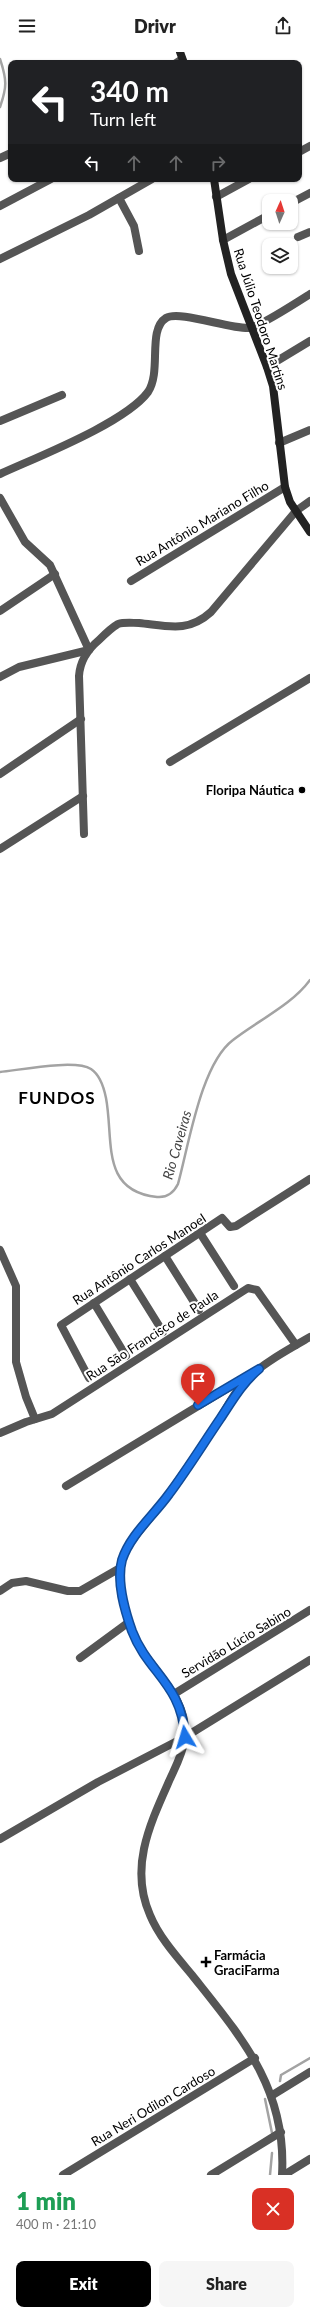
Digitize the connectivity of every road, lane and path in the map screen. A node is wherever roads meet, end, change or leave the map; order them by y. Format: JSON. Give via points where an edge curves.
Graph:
{"nodes":[{"id":1,"x":44,"y":182,"type":"edge"},
{"id":2,"x":147,"y":182,"type":"edge"},
{"id":3,"x":214,"y":182,"type":"edge"},
{"id":4,"x":244,"y":182,"type":"edge"},
{"id":5,"x":310,"y":193,"type":"edge"},
{"id":6,"x":216,"y":197,"type":"junction"},
{"id":7,"x":119,"y":198,"type":"junction"},
{"id":8,"x":298,"y":199,"type":"edge"},
{"id":9,"x":0,"y":206,"type":"edge"},
{"id":10,"x":262,"y":219,"type":"edge"},
{"id":11,"x":310,"y":232,"type":"edge"},
{"id":12,"x":298,"y":237,"type":"dead end"},
{"id":13,"x":223,"y":240,"type":"junction"},
{"id":14,"x":139,"y":251,"type":"dead end"},
{"id":15,"x":0,"y":258,"type":"edge"},
{"id":16,"x":310,"y":294,"type":"edge"},
{"id":17,"x":251,"y":328,"type":"junction"},
{"id":18,"x":310,"y":341,"type":"edge"},
{"id":19,"x":267,"y":367,"type":"junction"},
{"id":20,"x":62,"y":395,"type":"dead end"},
{"id":21,"x":0,"y":421,"type":"edge"},
{"id":22,"x":310,"y":430,"type":"edge"},
{"id":23,"x":279,"y":443,"type":"junction"},
{"id":24,"x":0,"y":474,"type":"edge"},
{"id":25,"x":285,"y":486,"type":"junction"},
{"id":26,"x":0,"y":498,"type":"edge"},
{"id":27,"x":310,"y":501,"type":"edge"},
{"id":28,"x":296,"y":511,"type":"junction"},
{"id":29,"x":310,"y":532,"type":"edge"},
{"id":30,"x":54,"y":574,"type":"junction"},
{"id":31,"x":131,"y":581,"type":"dead end"},
{"id":32,"x":0,"y":611,"type":"edge"},
{"id":33,"x":89,"y":650,"type":"junction"},
{"id":34,"x":0,"y":677,"type":"edge"},
{"id":35,"x":310,"y":678,"type":"edge"},
{"id":36,"x":80,"y":719,"type":"junction"},
{"id":37,"x":170,"y":762,"type":"dead end"},
{"id":38,"x":0,"y":774,"type":"edge"},
{"id":39,"x":83,"y":796,"type":"junction"},
{"id":40,"x":84,"y":834,"type":"dead end"},
{"id":41,"x":0,"y":849,"type":"edge"},
{"id":42,"x":310,"y":1179,"type":"edge"},
{"id":43,"x":200,"y":1233,"type":"junction"},
{"id":44,"x":0,"y":1250,"type":"edge"},
{"id":45,"x":165,"y":1256,"type":"junction"},
{"id":46,"x":130,"y":1279,"type":"junction"},
{"id":47,"x":234,"y":1286,"type":"dead end"},
{"id":48,"x":94,"y":1303,"type":"junction"},
{"id":49,"x":199,"y":1310,"type":"dead end"},
{"id":50,"x":163,"y":1332,"type":"dead end"},
{"id":51,"x":310,"y":1336,"type":"edge"},
{"id":52,"x":296,"y":1345,"type":"junction"},
{"id":53,"x":126,"y":1356,"type":"dead end"},
{"id":54,"x":259,"y":1369,"type":"junction"},
{"id":55,"x":89,"y":1378,"type":"dead end"},
{"id":56,"x":35,"y":1418,"type":"junction"},
{"id":57,"x":0,"y":1432,"type":"edge"},
{"id":58,"x":66,"y":1486,"type":"dead end"},
{"id":59,"x":120,"y":1568,"type":"junction"},
{"id":60,"x":0,"y":1591,"type":"edge"},
{"id":61,"x":310,"y":1610,"type":"edge"},
{"id":62,"x":129,"y":1622,"type":"junction"},
{"id":63,"x":80,"y":1658,"type":"dead end"},
{"id":64,"x":310,"y":1660,"type":"edge"},
{"id":65,"x":174,"y":1694,"type":"junction"},
{"id":66,"x":185,"y":1737,"type":"junction"},
{"id":67,"x":0,"y":1839,"type":"edge"},
{"id":68,"x":255,"y":2058,"type":"junction"},
{"id":69,"x":310,"y":2072,"type":"edge"},
{"id":70,"x":271,"y":2096,"type":"junction"},
{"id":71,"x":281,"y":2132,"type":"junction"},
{"id":72,"x":310,"y":2160,"type":"edge"},
{"id":73,"x":63,"y":2175,"type":"edge"},
{"id":74,"x":211,"y":2175,"type":"edge"},
{"id":75,"x":283,"y":2175,"type":"edge"}],
"edges":[{"from":1,"to":9,"type":"street"},
{"from":2,"to":7,"type":"street"},
{"from":3,"to":6,"type":"main road","name":"Rua Júlio Teodoro Martins"},
{"from":4,"to":6,"type":"street"},
{"from":5,"to":8,"type":"street"},
{"from":6,"to":13,"type":"main road","name":"Rua Júlio Teodoro Martins"},
{"from":7,"to":14,"type":"street","via":[[134,226]]},
{"from":7,"to":15,"type":"street"},
{"from":10,"to":13,"type":"street"},
{"from":11,"to":12,"type":"street"},
{"from":13,"to":17,"type":"main road","name":"Rua Júlio Teodoro Martins","via":[[231,274]]},
{"from":16,"to":17,"type":"street"},
{"from":17,"to":19,"type":"main road","name":"Rua Júlio Teodoro Martins"},
{"from":17,"to":24,"type":"street","via":[[230,327],[176,315],[165,319],[160,323],[156,334],[155,377],[142,398],[108,423]]},
{"from":18,"to":19,"type":"street"},
{"from":19,"to":23,"type":"main road","name":"Rua Júlio Teodoro Martins","via":[[275,398]]},
{"from":20,"to":21,"type":"street"},
{"from":22,"to":23,"type":"street"},
{"from":23,"to":25,"type":"main road","name":"Rua Júlio Teodoro Martins"},
{"from":25,"to":28,"type":"main road","name":"Rua Júlio Teodoro Martins"},
{"from":25,"to":31,"type":"street","name":"Rua Antônio Mariano Filho"},
{"from":26,"to":30,"type":"street","via":[[25,542],[50,565]]},
{"from":27,"to":28,"type":"street"},
{"from":28,"to":29,"type":"main road","name":"Rua Júlio Teodoro Martins"},
{"from":28,"to":33,"type":"street","via":[[201,621],[194,625],[176,627],[118,624]]},
{"from":30,"to":32,"type":"street"},
{"from":30,"to":33,"type":"street"},
{"from":33,"to":34,"type":"street","via":[[19,667]]},
{"from":33,"to":36,"type":"street","via":[[80,670]]},
{"from":35,"to":37,"type":"street"},
{"from":36,"to":38,"type":"street"},
{"from":36,"to":39,"type":"street"},
{"from":39,"to":40,"type":"street"},
{"from":39,"to":41,"type":"street"},
{"from":42,"to":43,"type":"street","name":"Rua Antônio Carlos Manoel","via":[[236,1226],[230,1227],[222,1218]]},
{"from":43,"to":45,"type":"street","name":"Rua Antônio Carlos Manoel"},
{"from":43,"to":47,"type":"street"},
{"from":44,"to":56,"type":"street","via":[[16,1286],[16,1362]]},
{"from":45,"to":46,"type":"street","name":"Rua Antônio Carlos Manoel"},
{"from":45,"to":49,"type":"street"},
{"from":46,"to":48,"type":"street","name":"Rua Antônio Carlos Manoel"},
{"from":46,"to":50,"type":"street"},
{"from":48,"to":53,"type":"street"},
{"from":48,"to":55,"type":"street","name":"Rua Antônio Carlos Manoel","via":[[61,1325]]},
{"from":51,"to":52,"type":"street"},
{"from":52,"to":54,"type":"street"},
{"from":52,"to":56,"type":"street","name":"Rua São Francisco de Paula","via":[[257,1290],[248,1288],[52,1414]]},
{"from":54,"to":58,"type":"street"},
{"from":54,"to":59,"type":"street","via":[[241,1386],[169,1494],[132,1540]]},
{"from":56,"to":57,"type":"street","name":"Rua São Francisco de Paula"},
{"from":59,"to":60,"type":"street","via":[[80,1591],[68,1591],[26,1581],[12,1583]]},
{"from":59,"to":62,"type":"street","via":[[121,1590]]},
{"from":61,"to":65,"type":"street","name":"Servidão Lúcio Sabino"},
{"from":62,"to":63,"type":"street"},
{"from":62,"to":65,"type":"street","via":[[139,1645]]},
{"from":64,"to":66,"type":"street"},
{"from":65,"to":66,"type":"street","via":[[184,1722]]},
{"from":66,"to":67,"type":"street","via":[[98,1782]]},
{"from":66,"to":68,"type":"street","via":[[178,1762],[147,1831],[141,1863],[142,1887],[150,1916],[163,1938],[240,2035]]},
{"from":68,"to":70,"type":"street"},
{"from":68,"to":73,"type":"street","name":"Rua Neri Odilon Cardoso"},
{"from":69,"to":70,"type":"street"},
{"from":70,"to":71,"type":"street"},
{"from":71,"to":74,"type":"street"},
{"from":71,"to":75,"type":"street"},
{"from":72,"to":75,"type":"street"}]}
